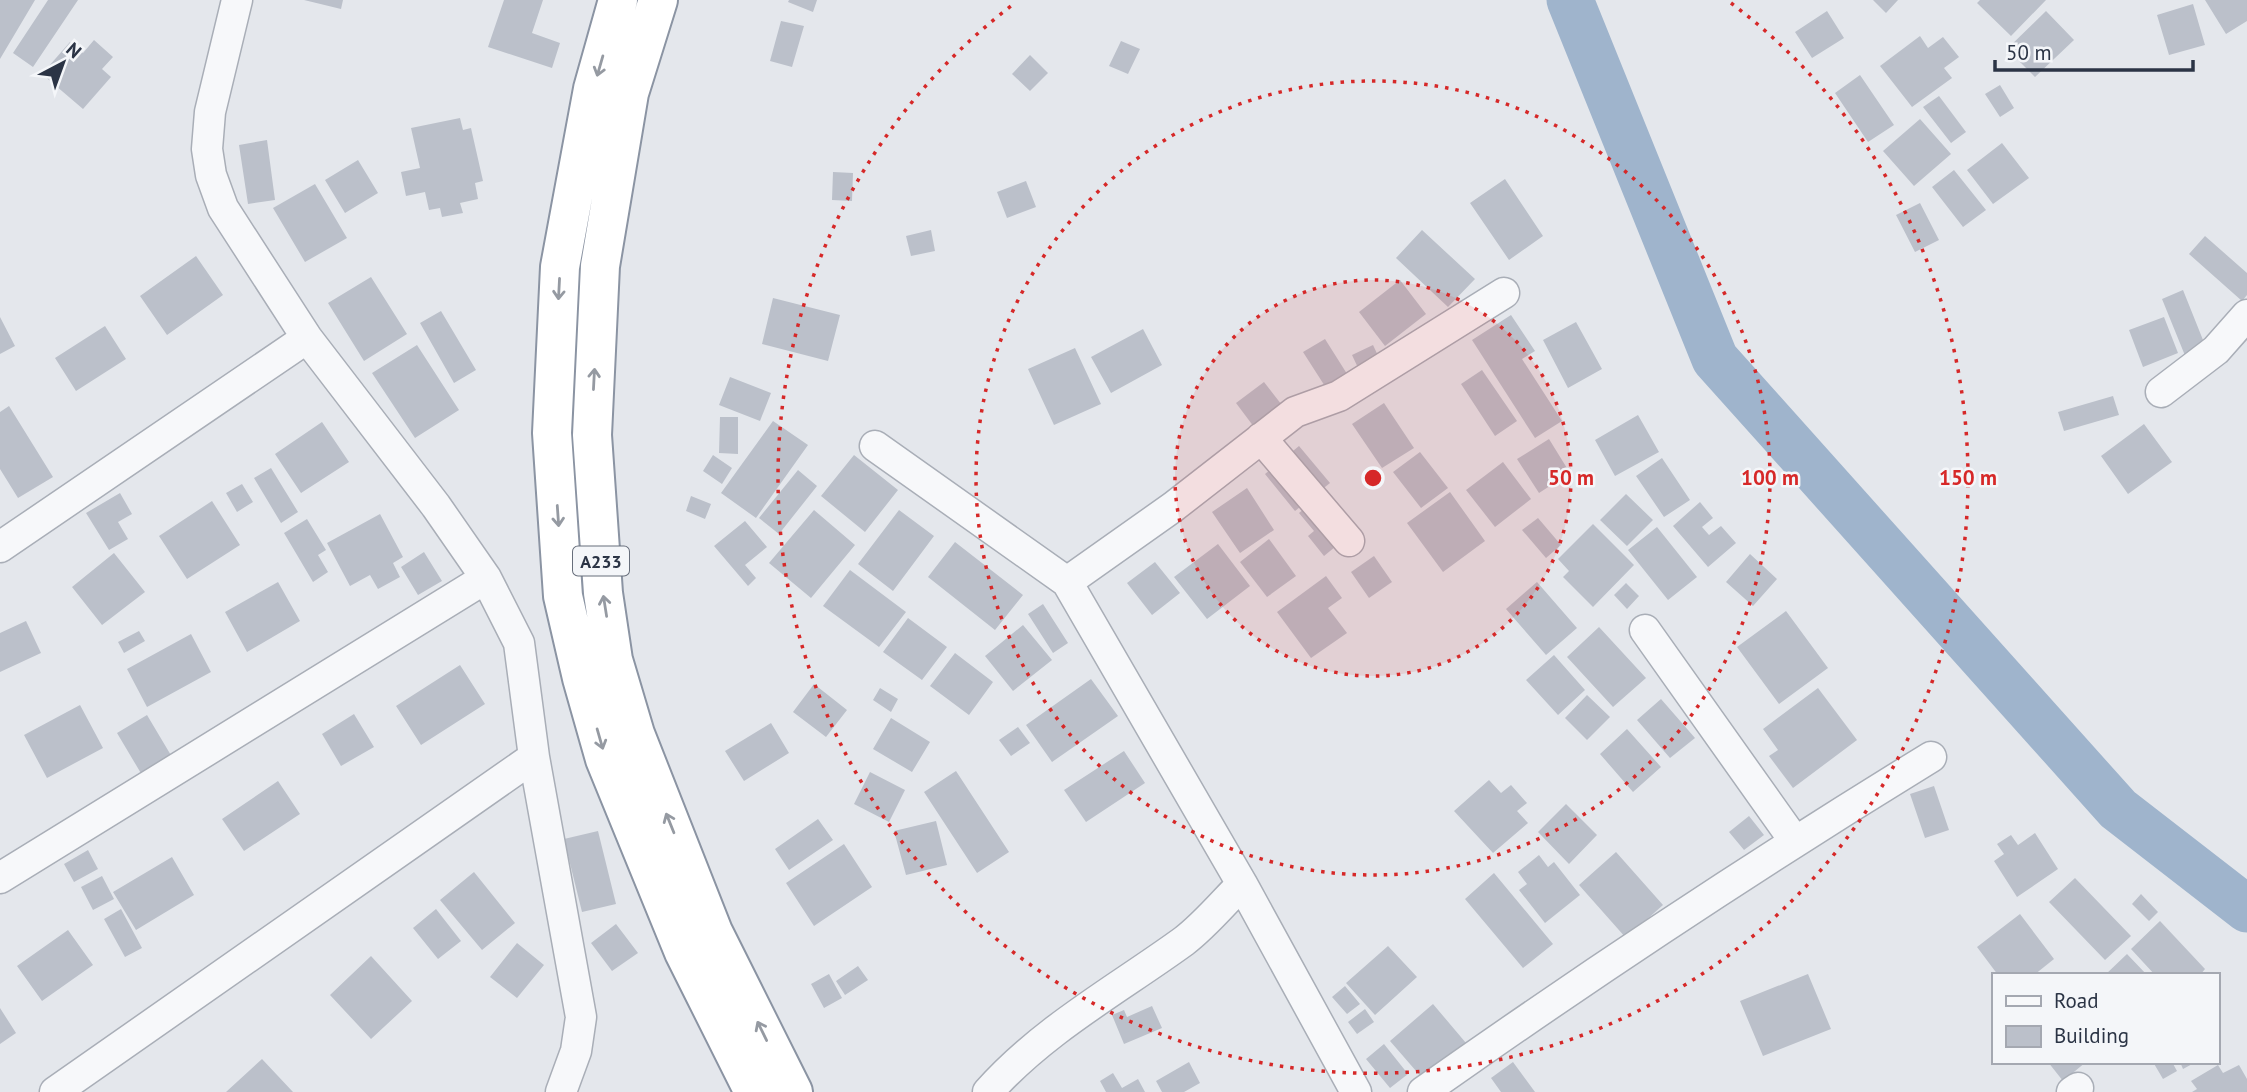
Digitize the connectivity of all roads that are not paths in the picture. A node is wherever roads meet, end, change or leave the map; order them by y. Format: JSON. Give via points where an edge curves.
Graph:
{"nodes":[{"id":1,"x":237,"y":0,"type":"edge"},
{"id":2,"x":618,"y":0,"type":"edge"},
{"id":3,"x":658,"y":0,"type":"edge"},
{"id":4,"x":1504,"y":293,"type":"dead end"},
{"id":5,"x":2247,"y":315,"type":"edge"},
{"id":6,"x":307,"y":338,"type":"junction"},
{"id":7,"x":2161,"y":392,"type":"dead end"},
{"id":8,"x":1261,"y":438,"type":"junction"},
{"id":9,"x":876,"y":446,"type":"dead end"},
{"id":10,"x":1349,"y":541,"type":"dead end"},
{"id":11,"x":0,"y":547,"type":"edge"},
{"id":12,"x":485,"y":578,"type":"junction"},
{"id":13,"x":1067,"y":582,"type":"junction"},
{"id":14,"x":1645,"y":629,"type":"dead end"},
{"id":15,"x":534,"y":757,"type":"junction"},
{"id":16,"x":1931,"y":757,"type":"dead end"},
{"id":17,"x":1794,"y":840,"type":"junction"},
{"id":18,"x":0,"y":878,"type":"edge"},
{"id":19,"x":1241,"y":884,"type":"junction"},
{"id":20,"x":55,"y":1092,"type":"edge"},
{"id":21,"x":561,"y":1092,"type":"edge"},
{"id":22,"x":754,"y":1092,"type":"edge"},
{"id":23,"x":793,"y":1092,"type":"edge"},
{"id":24,"x":988,"y":1092,"type":"edge"},
{"id":25,"x":1356,"y":1092,"type":"edge"},
{"id":26,"x":1423,"y":1092,"type":"edge"}],
"edges":[{"from":1,"to":6,"type":"street","via":[[209,112],[211,175],[223,208]]},
{"from":2,"to":22,"type":"highway","number":"A233","one_way":true,"via":[[593,89],[561,267],[552,433],[563,596],[605,759],[684,952]]},
{"from":23,"to":3,"type":"highway","number":"A233","one_way":true,"via":[[713,932],[635,734],[613,660],[603,593],[592,435],[600,266],[629,93]]},
{"from":4,"to":8,"type":"street","via":[[1339,396],[1295,412]]},
{"from":5,"to":7,"type":"street","via":[[2216,350]]},
{"from":6,"to":11,"type":"street"},
{"from":6,"to":12,"type":"street","via":[[436,506]]},
{"from":8,"to":10,"type":"street"},
{"from":8,"to":13,"type":"street"},
{"from":9,"to":13,"type":"street"},
{"from":12,"to":15,"type":"street","via":[[519,643]]},
{"from":12,"to":18,"type":"street"},
{"from":13,"to":19,"type":"street"},
{"from":14,"to":17,"type":"street"},
{"from":15,"to":20,"type":"street"},
{"from":15,"to":21,"type":"street","via":[[581,1017],[576,1051]]},
{"from":16,"to":17,"type":"street"},
{"from":17,"to":26,"type":"street"},
{"from":19,"to":24,"type":"street","via":[[1186,939],[1031,1051]]},
{"from":19,"to":25,"type":"street"}]}
